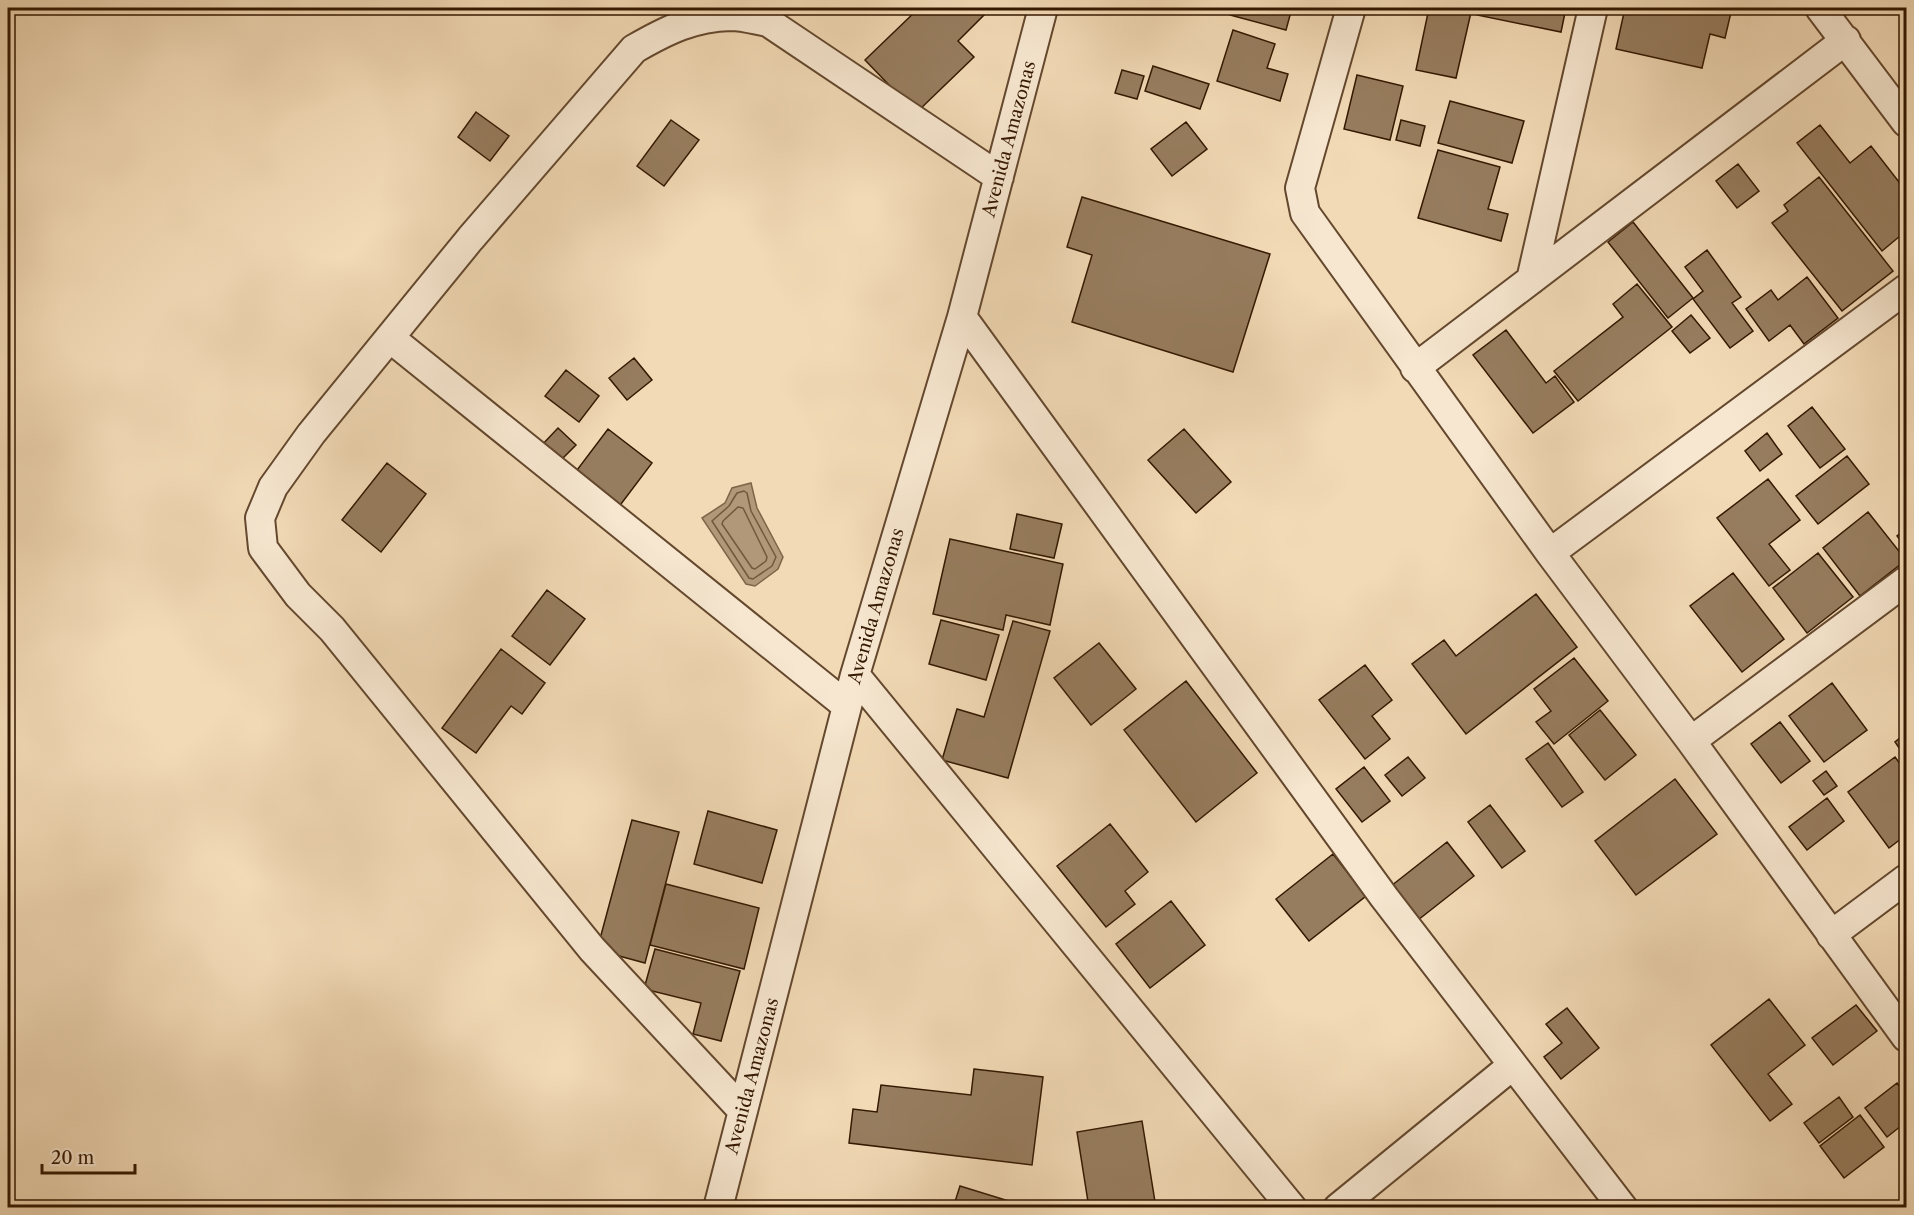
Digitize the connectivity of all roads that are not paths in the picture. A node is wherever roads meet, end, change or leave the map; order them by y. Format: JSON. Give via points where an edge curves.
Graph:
{"nodes":[{"id":1,"x":1043,"y":8,"type":"edge"},
{"id":2,"x":1351,"y":8,"type":"edge"},
{"id":3,"x":1593,"y":8,"type":"edge"},
{"id":4,"x":1820,"y":8,"type":"edge"},
{"id":5,"x":1846,"y":40,"type":"junction"},
{"id":6,"x":1906,"y":122,"type":"edge"},
{"id":7,"x":999,"y":177,"type":"junction"},
{"id":8,"x":1531,"y":280,"type":"junction"},
{"id":9,"x":1906,"y":290,"type":"edge"},
{"id":10,"x":962,"y":317,"type":"junction"},
{"id":11,"x":390,"y":338,"type":"junction"},
{"id":12,"x":1415,"y":368,"type":"junction"},
{"id":13,"x":1550,"y":553,"type":"junction"},
{"id":14,"x":1906,"y":581,"type":"edge"},
{"id":15,"x":855,"y":675,"type":"junction"},
{"id":16,"x":847,"y":706,"type":"junction"},
{"id":17,"x":1692,"y":741,"type":"junction"},
{"id":18,"x":1906,"y":879,"type":"edge"},
{"id":19,"x":1831,"y":935,"type":"junction"},
{"id":20,"x":1906,"y":1037,"type":"edge"},
{"id":21,"x":1513,"y":1065,"type":"junction"},
{"id":22,"x":743,"y":1111,"type":"junction"},
{"id":23,"x":717,"y":1208,"type":"edge"},
{"id":24,"x":1293,"y":1208,"type":"edge"},
{"id":25,"x":1338,"y":1208,"type":"edge"},
{"id":26,"x":1623,"y":1208,"type":"edge"}],
"edges":[{"from":1,"to":7,"type":"street","name":"Avenida Amazonas"},
{"from":2,"to":12,"type":"street","via":[[1300,188],[1305,213]]},
{"from":3,"to":8,"type":"street"},
{"from":4,"to":5,"type":"street"},
{"from":5,"to":6,"type":"street"},
{"from":5,"to":8,"type":"street"},
{"from":7,"to":10,"type":"street","name":"Avenida Amazonas"},
{"from":7,"to":11,"type":"street","via":[[768,21],[733,16],[692,21],[634,49]]},
{"from":8,"to":12,"type":"street"},
{"from":9,"to":13,"type":"street"},
{"from":10,"to":15,"type":"street","name":"Avenida Amazonas"},
{"from":10,"to":21,"type":"street","via":[[1384,897]]},
{"from":11,"to":16,"type":"street"},
{"from":11,"to":22,"type":"street","via":[[273,487],[260,518],[263,548],[592,950]]},
{"from":12,"to":13,"type":"street"},
{"from":13,"to":17,"type":"street"},
{"from":14,"to":17,"type":"street"},
{"from":15,"to":16,"type":"street","name":"Avenida Amazonas"},
{"from":15,"to":24,"type":"street"},
{"from":16,"to":22,"type":"street","name":"Avenida Amazonas"},
{"from":17,"to":19,"type":"street"},
{"from":18,"to":19,"type":"street"},
{"from":19,"to":20,"type":"street"},
{"from":21,"to":25,"type":"street"},
{"from":21,"to":26,"type":"street"},
{"from":22,"to":23,"type":"street","name":"Avenida Amazonas"}]}
